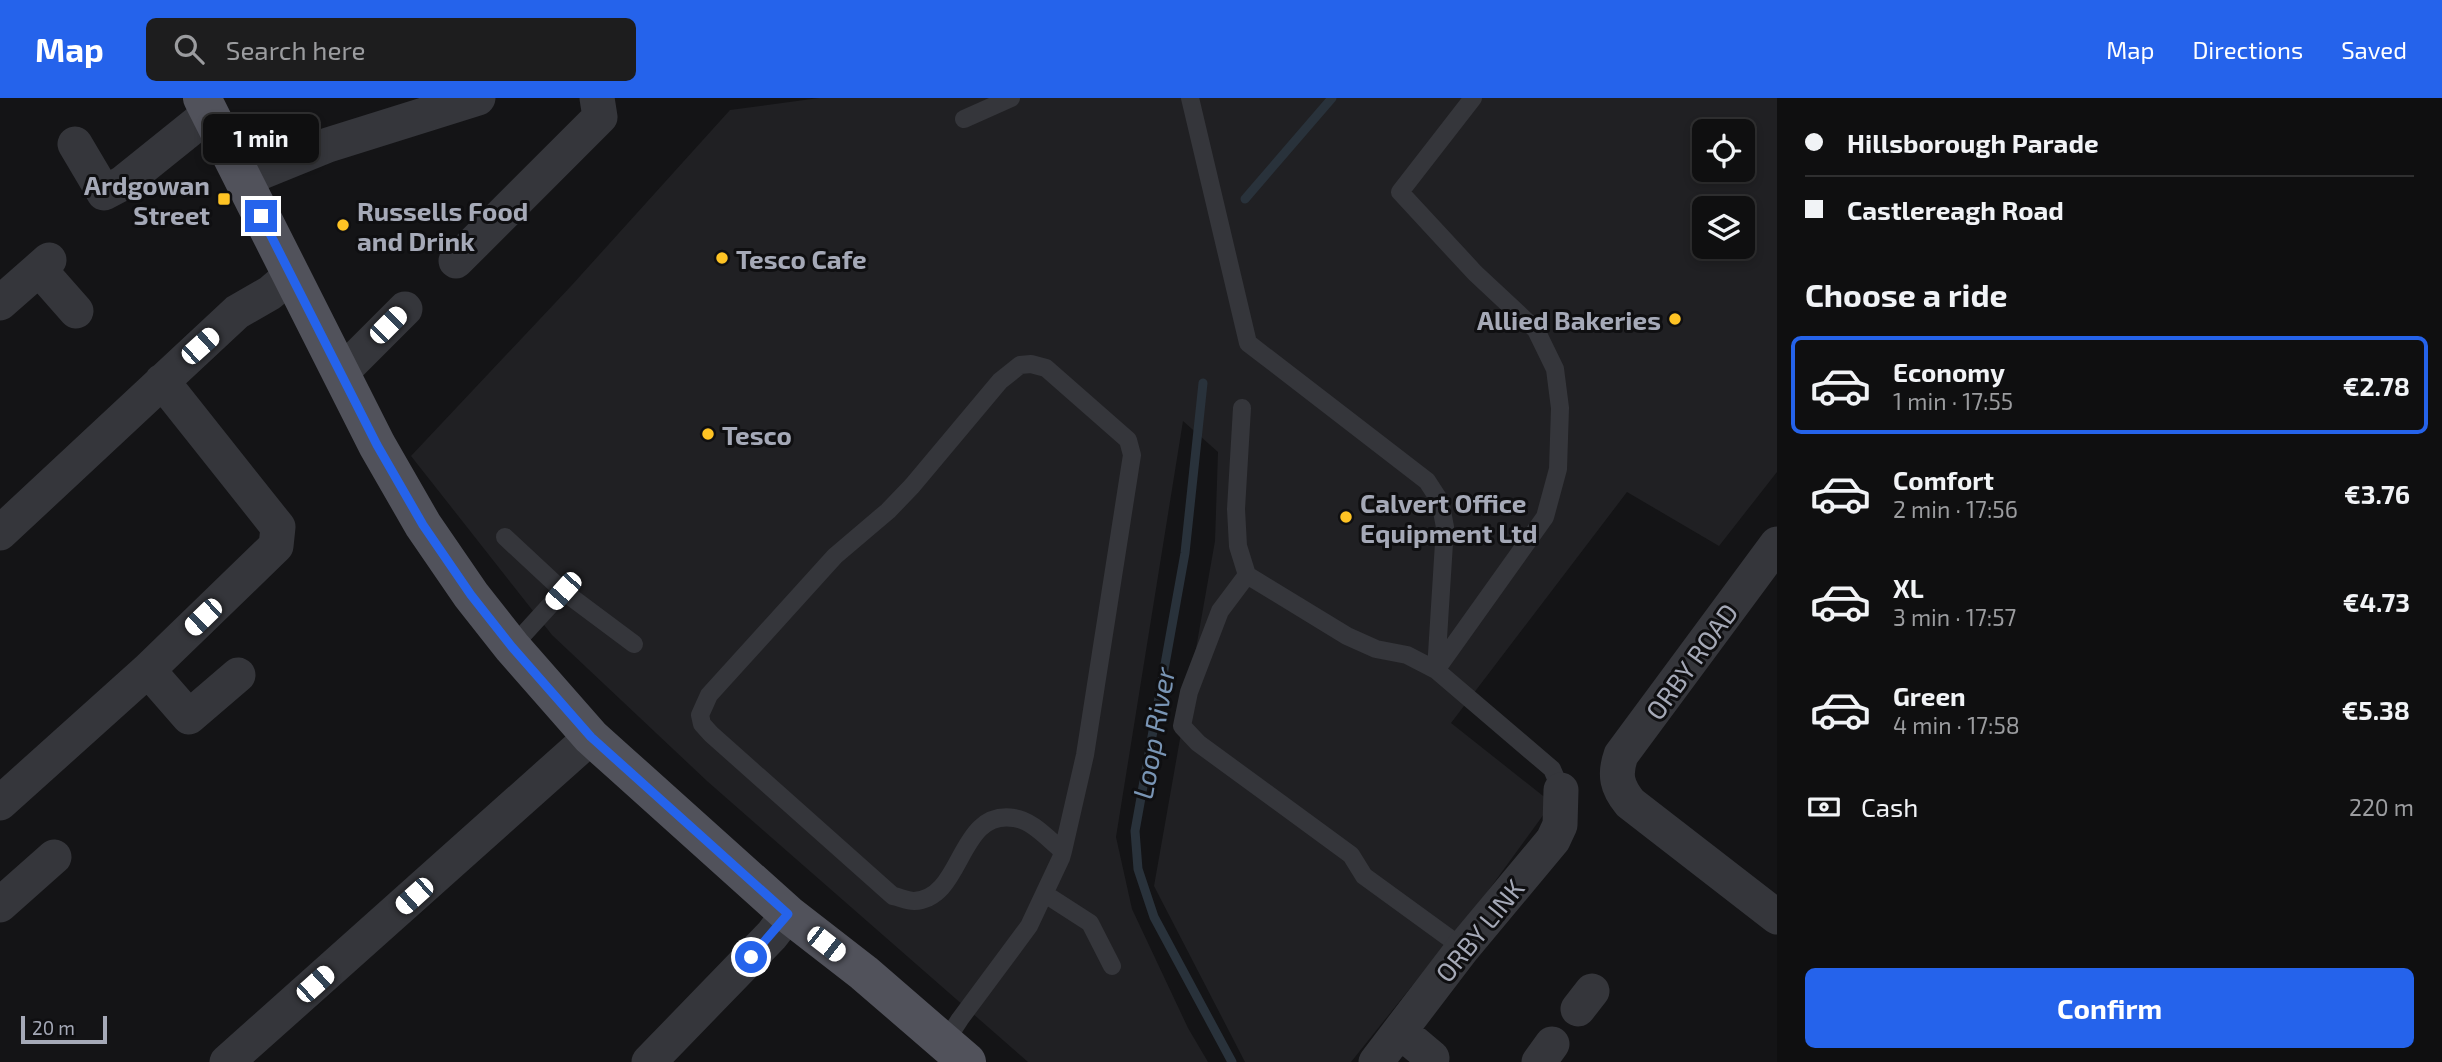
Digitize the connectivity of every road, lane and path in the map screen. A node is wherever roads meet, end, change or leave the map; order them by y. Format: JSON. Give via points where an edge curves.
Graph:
{"nodes":[{"id":1,"x":478,"y":98,"type":"edge"},
{"id":2,"x":597,"y":98,"type":"edge"},
{"id":3,"x":1011,"y":98,"type":"edge"},
{"id":4,"x":1190,"y":98,"type":"edge"},
{"id":5,"x":1473,"y":98,"type":"edge"},
{"id":6,"x":206,"y":105,"type":"edge"},
{"id":7,"x":964,"y":119,"type":"dead end"},
{"id":8,"x":75,"y":144,"type":"dead end"},
{"id":9,"x":242,"y":180,"type":"junction"},
{"id":10,"x":456,"y":261,"type":"dead end"},
{"id":11,"x":291,"y":275,"type":"junction"},
{"id":12,"x":0,"y":303,"type":"edge"},
{"id":13,"x":405,"y":309,"type":"dead end"},
{"id":14,"x":76,"y":311,"type":"dead end"},
{"id":15,"x":340,"y":374,"type":"junction"},
{"id":16,"x":162,"y":381,"type":"junction"},
{"id":17,"x":1242,"y":408,"type":"dead end"},
{"id":18,"x":0,"y":533,"type":"edge"},
{"id":19,"x":505,"y":537,"type":"dead end"},
{"id":20,"x":1777,"y":544,"type":"edge"},
{"id":21,"x":1247,"y":575,"type":"junction"},
{"id":22,"x":563,"y":591,"type":"junction"},
{"id":23,"x":634,"y":644,"type":"dead end"},
{"id":24,"x":512,"y":647,"type":"junction"},
{"id":25,"x":148,"y":670,"type":"junction"},
{"id":26,"x":1436,"y":670,"type":"junction"},
{"id":27,"x":238,"y":675,"type":"dead end"},
{"id":28,"x":591,"y":737,"type":"junction"},
{"id":29,"x":1561,"y":790,"type":"joint"},
{"id":30,"x":0,"y":803,"type":"edge"},
{"id":31,"x":1063,"y":851,"type":"junction"},
{"id":32,"x":54,"y":857,"type":"dead end"},
{"id":33,"x":1045,"y":894,"type":"junction"},
{"id":34,"x":0,"y":905,"type":"edge"},
{"id":35,"x":788,"y":914,"type":"junction"},
{"id":36,"x":1777,"y":917,"type":"edge"},
{"id":37,"x":1463,"y":948,"type":"junction"},
{"id":38,"x":1112,"y":966,"type":"dead end"},
{"id":39,"x":1400,"y":1031,"type":"junction"},
{"id":40,"x":956,"y":1052,"type":"edge"},
{"id":41,"x":1432,"y":1058,"type":"dead end"},
{"id":42,"x":227,"y":1062,"type":"edge"},
{"id":43,"x":649,"y":1062,"type":"edge"},
{"id":44,"x":1376,"y":1062,"type":"edge"}],
"edges":[{"from":1,"to":9,"type":"street","via":[[328,145]]},
{"from":2,"to":10,"type":"street","via":[[600,117]]},
{"from":3,"to":7,"type":"lane"},
{"from":4,"to":26,"type":"lane","via":[[1248,343],[1427,481],[1440,501],[1445,527]]},
{"from":5,"to":26,"type":"lane","via":[[1400,192],[1536,330],[1555,369],[1559,470],[1545,517]]},
{"from":6,"to":8,"type":"street","via":[[123,183],[104,193]]},
{"from":6,"to":9,"type":"main road"},
{"from":9,"to":11,"type":"main road"},
{"from":11,"to":15,"type":"main road"},
{"from":11,"to":16,"type":"street","via":[[237,313]]},
{"from":12,"to":14,"type":"street","via":[[44,265]]},
{"from":13,"to":15,"type":"street"},
{"from":15,"to":24,"type":"main road","via":[[423,525]]},
{"from":16,"to":18,"type":"street"},
{"from":16,"to":25,"type":"street","via":[[278,527],[276,545]]},
{"from":17,"to":21,"type":"lane","via":[[1236,509],[1238,547]]},
{"from":19,"to":22,"type":"lane"},
{"from":20,"to":36,"type":"street","name":"ORBY ROAD","via":[[1621,755],[1616,769],[1621,793],[1630,803]]},
{"from":21,"to":26,"type":"lane","via":[[1346,636],[1407,655]]},
{"from":21,"to":37,"type":"lane","via":[[1220,611],[1189,692],[1182,726],[1198,743],[1351,855],[1364,876]]},
{"from":22,"to":23,"type":"lane"},
{"from":22,"to":24,"type":"lane"},
{"from":24,"to":28,"type":"main road"},
{"from":25,"to":27,"type":"street","via":[[189,717]]},
{"from":25,"to":30,"type":"street"},
{"from":26,"to":29,"type":"lane","via":[[1552,769]]},
{"from":28,"to":35,"type":"main road"},
{"from":28,"to":42,"type":"street"},
{"from":29,"to":37,"type":"street","name":"ORBY LINK","via":[[1561,820],[1553,840]]},
{"from":31,"to":31,"type":"lane","via":[[1085,755],[1132,455],[1128,440],[1046,368],[1031,364],[1020,365],[1000,381],[888,511],[835,556],[709,695],[700,715],[711,734],[893,896],[913,901],[939,892],[976,831],[993,820],[1013,817],[1027,822]]},
{"from":31,"to":33,"type":"lane"},
{"from":32,"to":34,"type":"street"},
{"from":33,"to":38,"type":"lane","via":[[1090,923]]},
{"from":33,"to":40,"type":"lane","via":[[1029,926],[960,1019]]},
{"from":35,"to":40,"type":"main road"},
{"from":35,"to":43,"type":"street"},
{"from":37,"to":39,"type":"street","name":"ORBY LINK"},
{"from":39,"to":41,"type":"street"},
{"from":39,"to":44,"type":"street","name":"ORBY LINK"}]}
